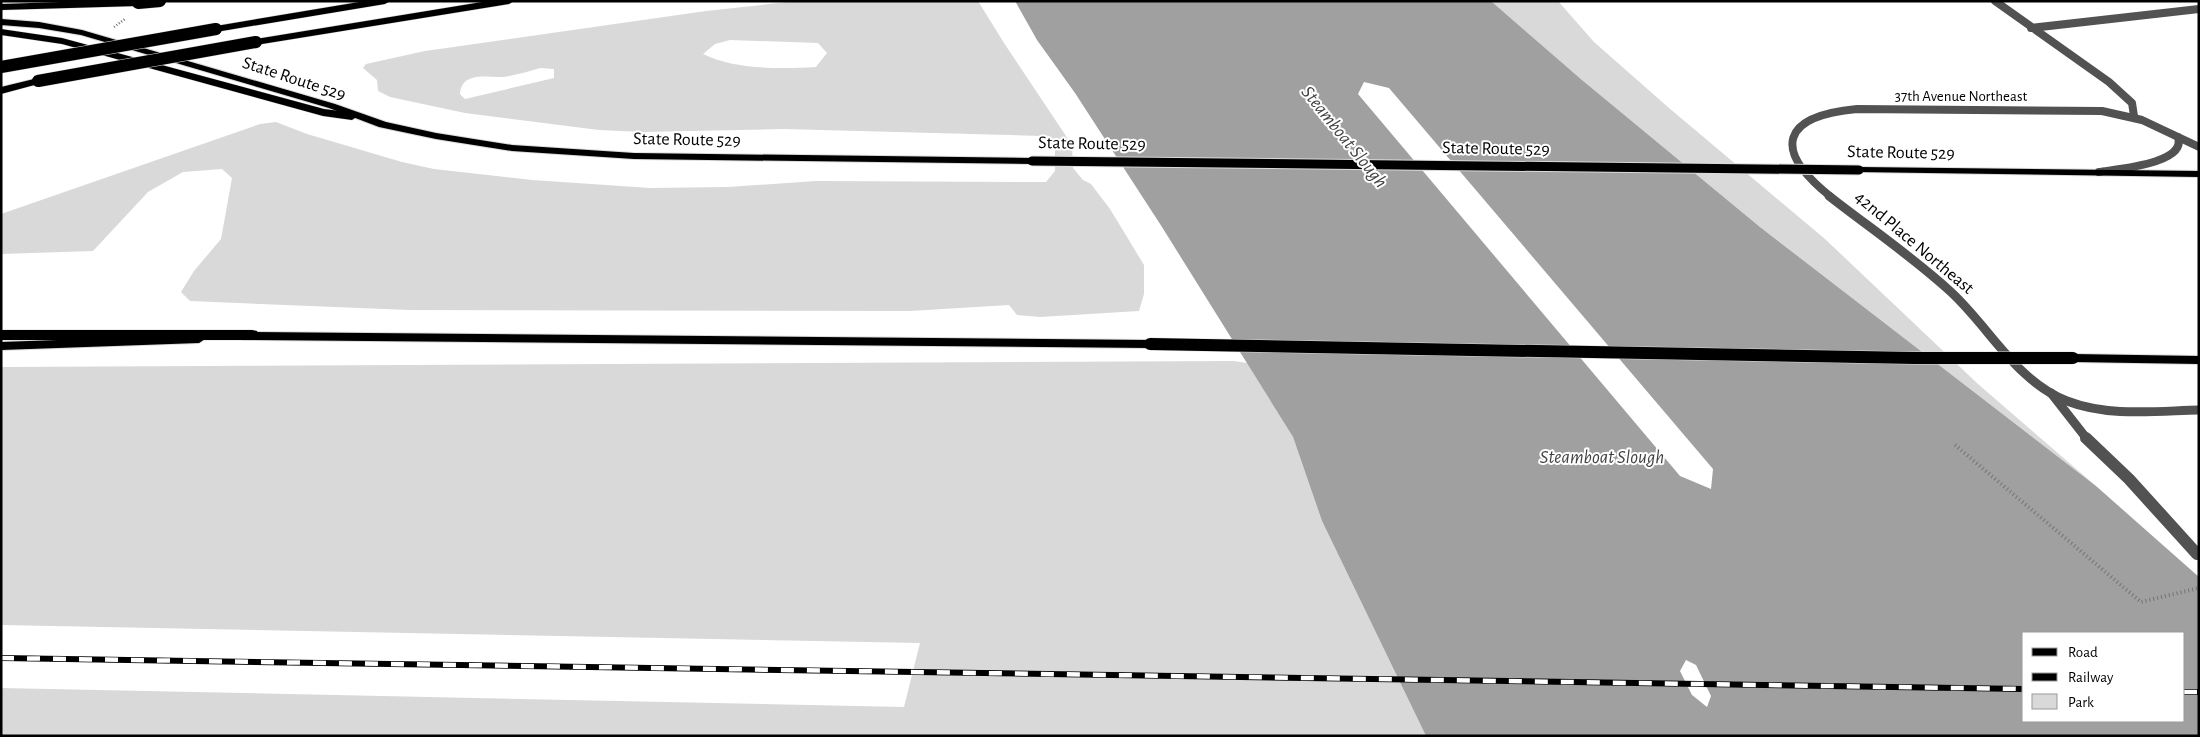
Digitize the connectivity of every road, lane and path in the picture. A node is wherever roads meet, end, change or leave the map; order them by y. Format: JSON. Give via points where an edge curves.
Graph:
{"nodes":[{"id":1,"x":160,"y":1,"type":"edge"},
{"id":2,"x":385,"y":1,"type":"edge"},
{"id":3,"x":509,"y":1,"type":"edge"},
{"id":4,"x":1995,"y":1,"type":"edge"},
{"id":5,"x":1,"y":7,"type":"edge"},
{"id":6,"x":2199,"y":9,"type":"edge"},
{"id":7,"x":1,"y":22,"type":"edge"},
{"id":8,"x":2031,"y":28,"type":"junction"},
{"id":9,"x":1,"y":32,"type":"edge"},
{"id":10,"x":1,"y":67,"type":"edge"},
{"id":11,"x":1,"y":90,"type":"edge"},
{"id":12,"x":352,"y":116,"type":"junction"},
{"id":13,"x":2134,"y":116,"type":"junction"},
{"id":14,"x":1794,"y":133,"type":"joint"},
{"id":15,"x":2178,"y":137,"type":"junction"},
{"id":16,"x":2199,"y":147,"type":"edge"},
{"id":17,"x":2093,"y":173,"type":"junction"},
{"id":18,"x":2199,"y":174,"type":"edge"},
{"id":19,"x":1,"y":335,"type":"edge"},
{"id":20,"x":252,"y":335,"type":"junction"},
{"id":21,"x":1,"y":346,"type":"edge"},
{"id":22,"x":2199,"y":360,"type":"edge"},
{"id":23,"x":2051,"y":393,"type":"junction"},
{"id":24,"x":2199,"y":410,"type":"edge"},
{"id":25,"x":1955,"y":445,"type":"dead end"},
{"id":26,"x":2197,"y":554,"type":"dead end"},
{"id":27,"x":2199,"y":588,"type":"edge"}],
"edges":[{"from":1,"to":5,"type":"highway","bridge":true},
{"from":2,"to":10,"type":"highway","bridge":true},
{"from":3,"to":11,"type":"highway","bridge":true,"via":[[256,42]]},
{"from":4,"to":8,"type":"street"},
{"from":6,"to":8,"type":"street"},
{"from":7,"to":12,"type":"main road","name":"State Route 529","via":[[82,33],[332,106]]},
{"from":8,"to":13,"type":"street","via":[[2109,82],[2132,103]]},
{"from":9,"to":12,"type":"highway","via":[[62,41],[323,112]]},
{"from":12,"to":17,"type":"main road","name":"State Route 529","bridge":true,"via":[[438,136],[561,153],[669,158]]},
{"from":13,"to":14,"type":"street","name":"37th Avenue Northeast","via":[[2102,111],[1857,109],[1820,114],[1807,120]]},
{"from":13,"to":15,"type":"street","name":"37th Avenue Northeast"},
{"from":14,"to":23,"type":"street","name":"42nd Place Northeast","via":[[1792,151],[1798,164],[1811,178],[1953,294],[2030,378]]},
{"from":15,"to":16,"type":"street","name":"37th Avenue Northeast"},
{"from":15,"to":17,"type":"street","via":[[2180,145],[2164,160]]},
{"from":17,"to":18,"type":"main road","name":"State Route 529"},
{"from":19,"to":20,"type":"highway"},
{"from":20,"to":21,"type":"main road"},
{"from":20,"to":22,"type":"main road","bridge":true,"via":[[1150,344]]},
{"from":23,"to":24,"type":"street","via":[[2089,407]]},
{"from":23,"to":26,"type":"street","via":[[2083,436],[2129,479]]},
{"from":25,"to":27,"type":"path","via":[[2141,602]]}]}
